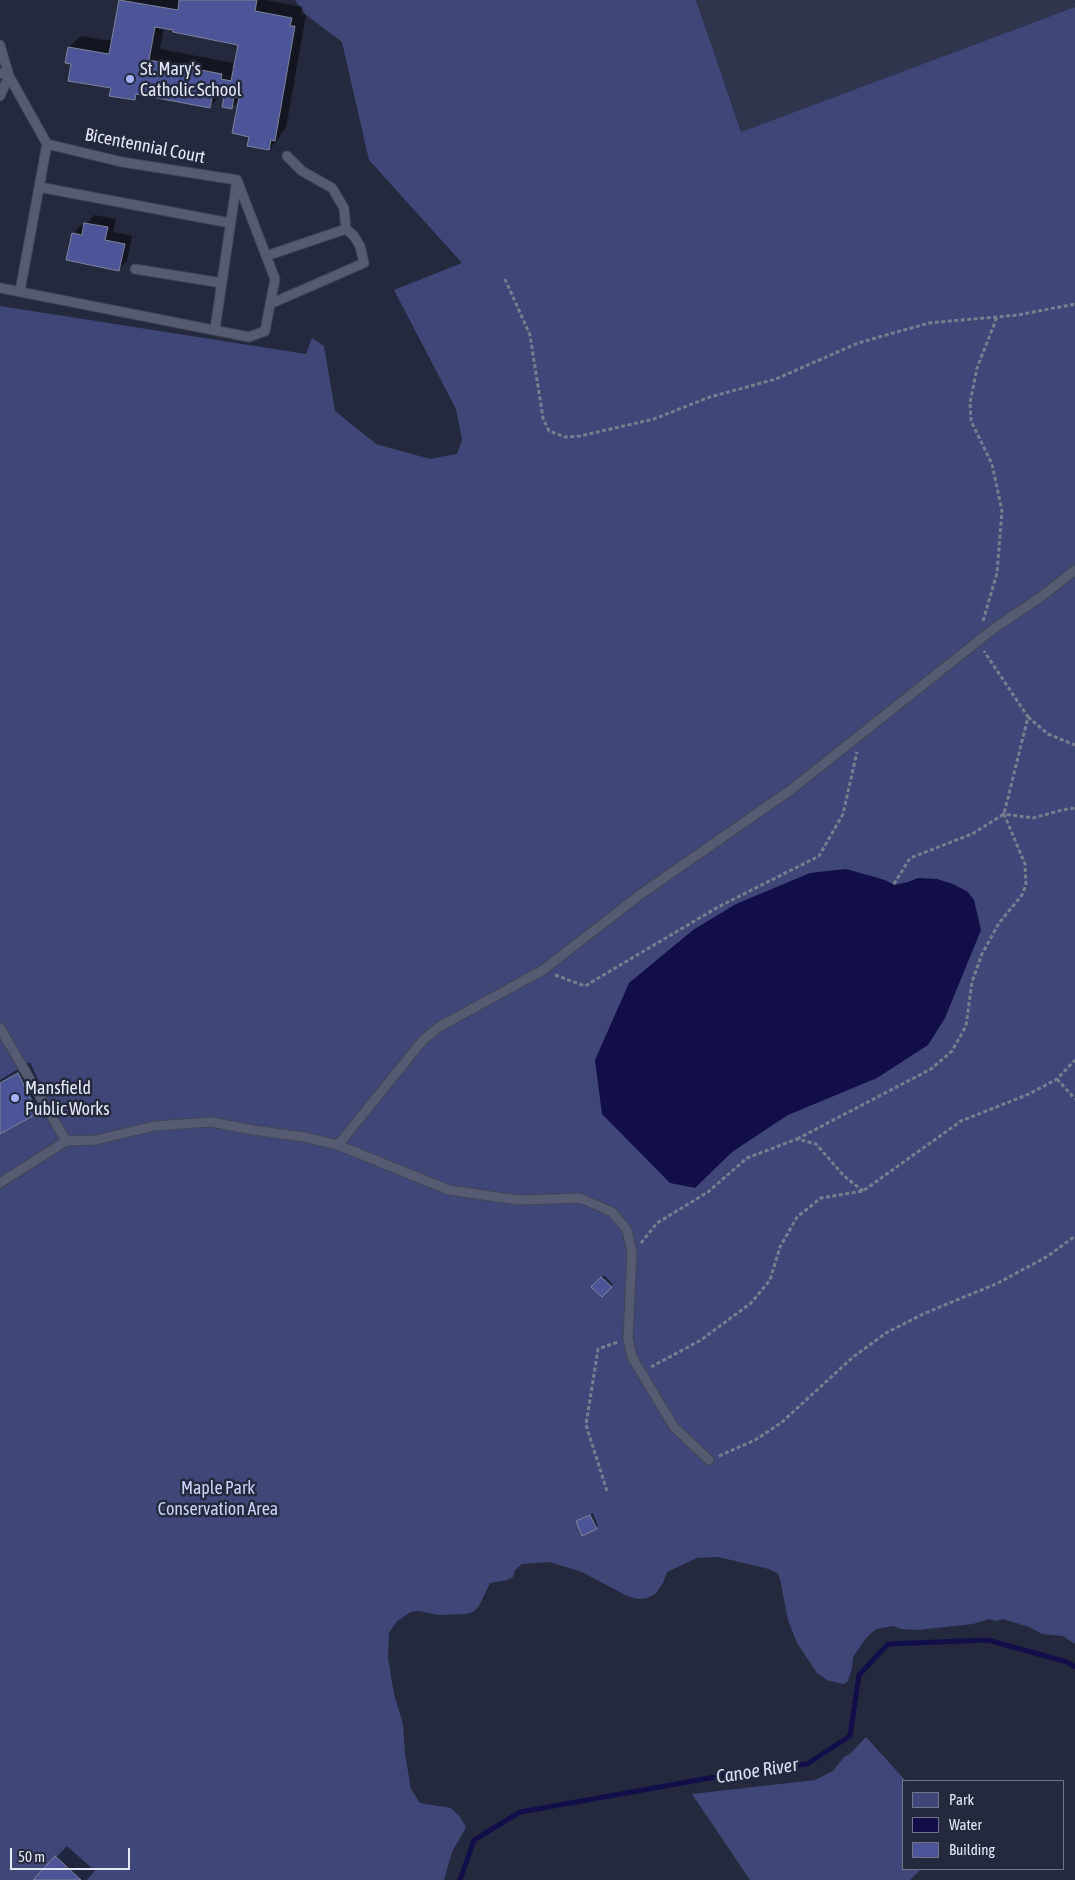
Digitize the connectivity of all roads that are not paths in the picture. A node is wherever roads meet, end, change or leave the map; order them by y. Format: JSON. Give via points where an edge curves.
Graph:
{"nodes":[{"id":1,"x":0,"y":45,"type":"edge"},
{"id":2,"x":4,"y":74,"type":"edge"},
{"id":3,"x":0,"y":96,"type":"edge"},
{"id":4,"x":46,"y":144,"type":"junction"},
{"id":5,"x":287,"y":156,"type":"dead end"},
{"id":6,"x":237,"y":180,"type":"junction"},
{"id":7,"x":39,"y":187,"type":"junction"},
{"id":8,"x":230,"y":223,"type":"junction"},
{"id":9,"x":346,"y":229,"type":"junction"},
{"id":10,"x":266,"y":256,"type":"junction"},
{"id":11,"x":135,"y":269,"type":"dead end"},
{"id":12,"x":222,"y":283,"type":"junction"},
{"id":13,"x":0,"y":288,"type":"edge"},
{"id":14,"x":20,"y":291,"type":"junction"},
{"id":15,"x":270,"y":304,"type":"junction"},
{"id":16,"x":215,"y":329,"type":"junction"},
{"id":17,"x":1075,"y":570,"type":"edge"},
{"id":18,"x":0,"y":1028,"type":"edge"},
{"id":19,"x":66,"y":1141,"type":"junction"},
{"id":20,"x":338,"y":1145,"type":"junction"},
{"id":21,"x":0,"y":1183,"type":"edge"},
{"id":22,"x":709,"y":1460,"type":"road end"}],
"edges":[{"from":1,"to":2,"type":"lane"},
{"from":2,"to":3,"type":"lane"},
{"from":2,"to":4,"type":"lane"},
{"from":4,"to":6,"type":"lane","name":"Bicentennial Court","via":[[122,162]]},
{"from":4,"to":7,"type":"lane"},
{"from":5,"to":9,"type":"lane","via":[[302,171],[332,188],[344,208]]},
{"from":6,"to":8,"type":"lane"},
{"from":6,"to":10,"type":"lane"},
{"from":7,"to":8,"type":"lane"},
{"from":7,"to":14,"type":"lane"},
{"from":8,"to":12,"type":"lane"},
{"from":9,"to":10,"type":"lane"},
{"from":9,"to":15,"type":"lane","via":[[360,246],[364,263]]},
{"from":10,"to":15,"type":"lane","via":[[275,279]]},
{"from":11,"to":12,"type":"lane"},
{"from":12,"to":16,"type":"lane"},
{"from":13,"to":14,"type":"lane"},
{"from":14,"to":16,"type":"lane"},
{"from":15,"to":16,"type":"lane","via":[[265,332],[249,337]]},
{"from":17,"to":20,"type":"lane","via":[[977,642],[792,789],[641,894],[543,970],[439,1027],[423,1040]]},
{"from":18,"to":19,"type":"lane"},
{"from":19,"to":20,"type":"lane","via":[[96,1140],[154,1126],[212,1122]]},
{"from":19,"to":21,"type":"lane"},
{"from":20,"to":22,"type":"lane","via":[[449,1190],[518,1200],[580,1198],[612,1212],[627,1230],[632,1252],[628,1338],[632,1357],[674,1427]]}]}
